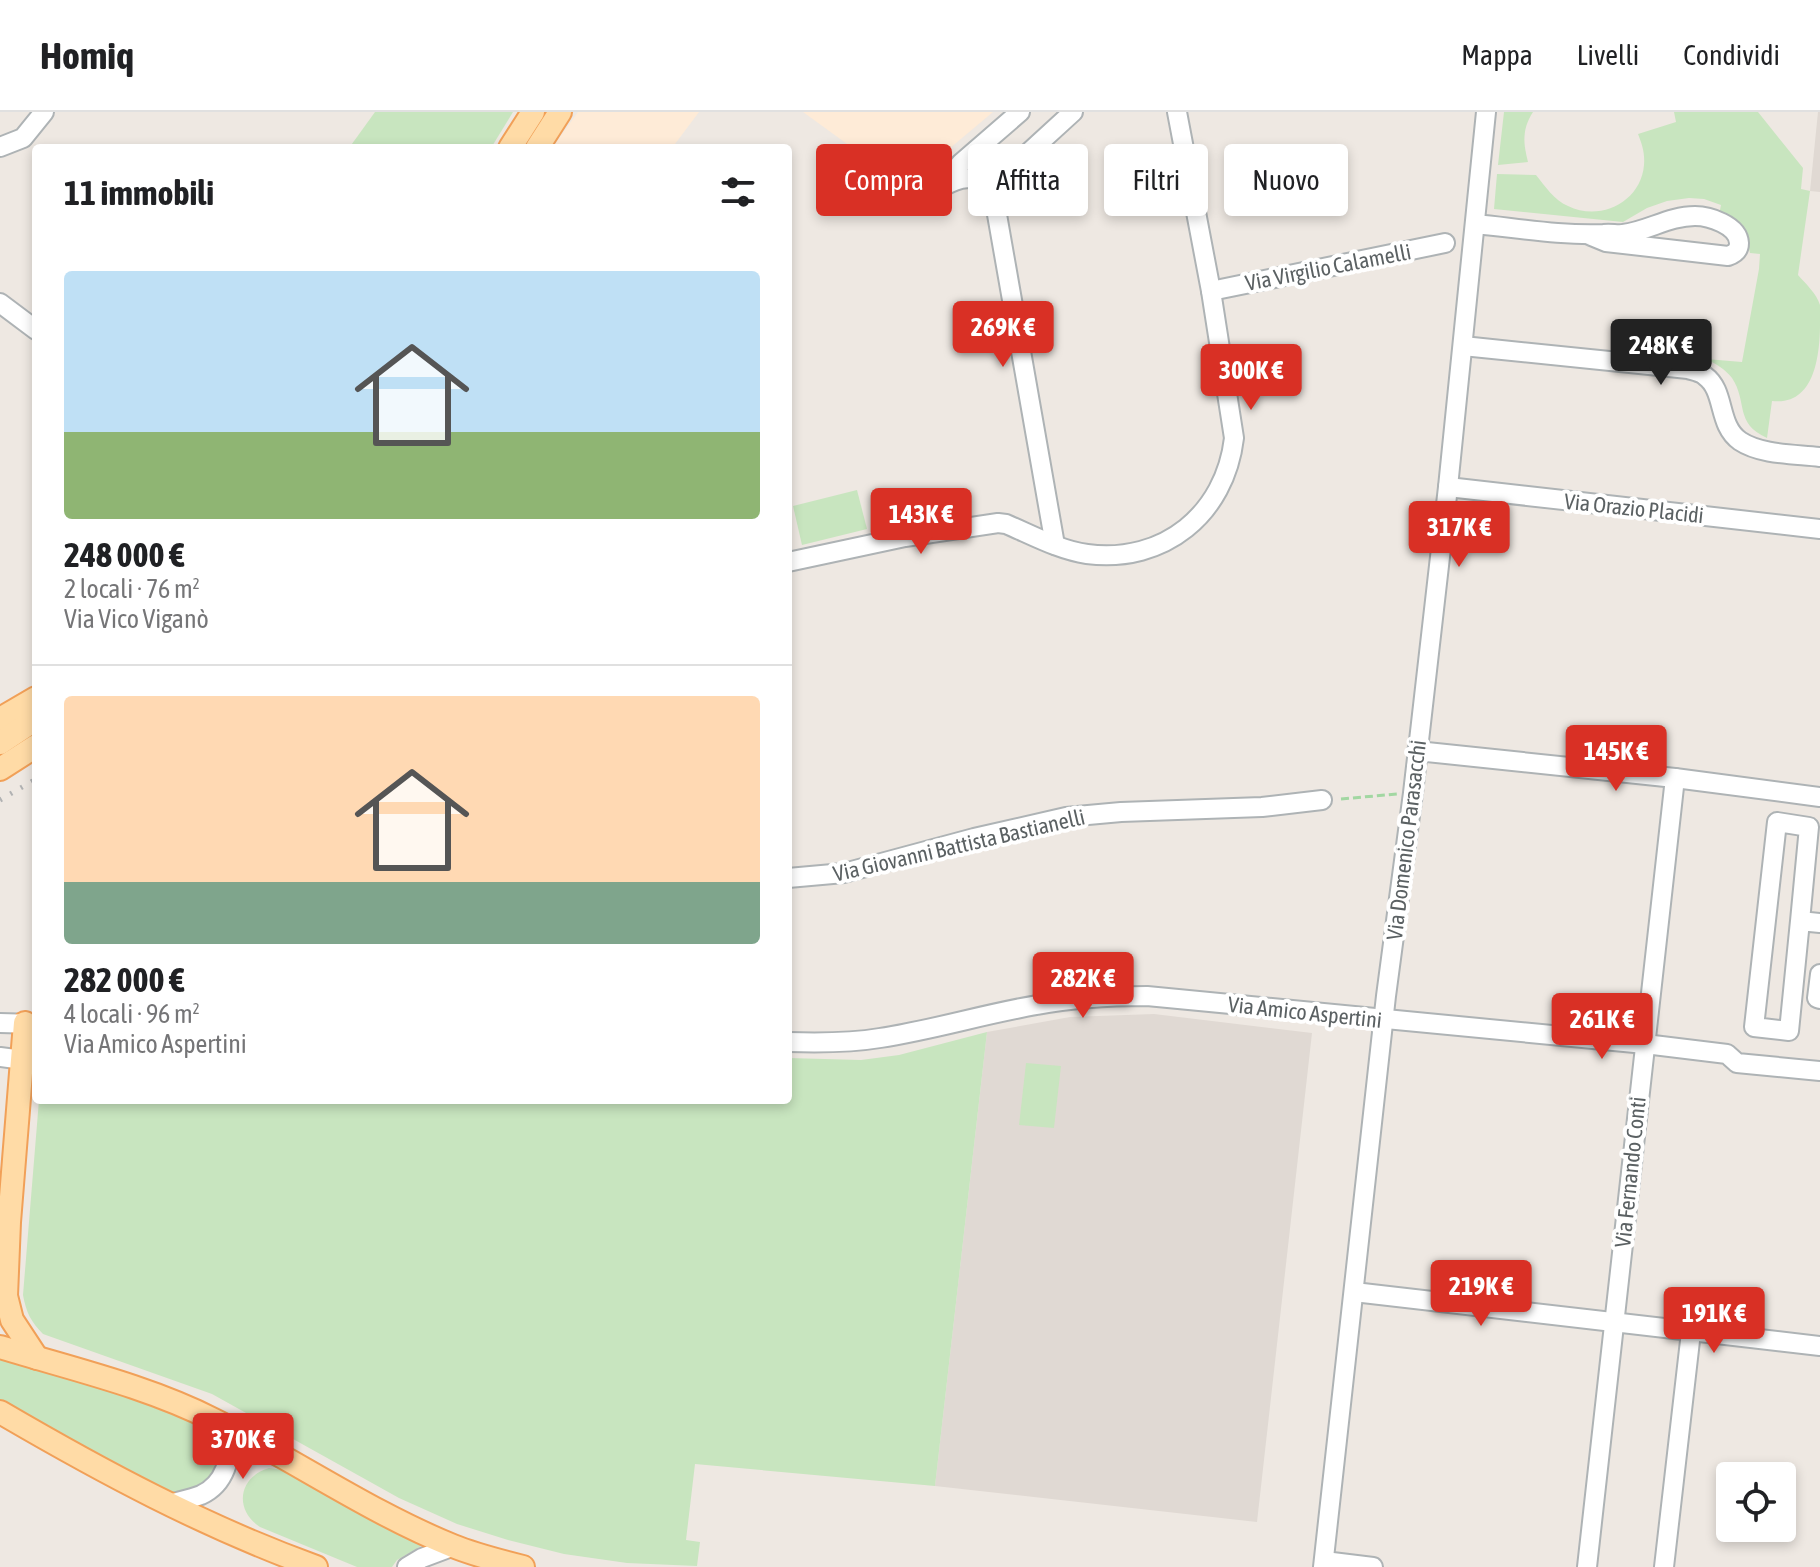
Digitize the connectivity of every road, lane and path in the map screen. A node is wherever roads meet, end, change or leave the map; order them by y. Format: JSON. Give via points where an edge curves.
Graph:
{"nodes":[{"id":1,"x":44,"y":112,"type":"edge"},
{"id":2,"x":533,"y":112,"type":"edge"},
{"id":3,"x":560,"y":112,"type":"edge"},
{"id":4,"x":1020,"y":112,"type":"edge"},
{"id":5,"x":1073,"y":112,"type":"edge"},
{"id":6,"x":1177,"y":112,"type":"edge"},
{"id":7,"x":1486,"y":112,"type":"edge"},
{"id":8,"x":513,"y":144,"type":"edge"},
{"id":9,"x":543,"y":144,"type":"edge"},
{"id":10,"x":982,"y":144,"type":"edge"},
{"id":11,"x":1032,"y":144,"type":"edge"},
{"id":12,"x":0,"y":147,"type":"edge"},
{"id":13,"x":968,"y":156,"type":"edge"},
{"id":14,"x":968,"y":181,"type":"edge"},
{"id":15,"x":991,"y":216,"type":"edge"},
{"id":16,"x":1475,"y":224,"type":"junction"},
{"id":17,"x":1589,"y":235,"type":"junction"},
{"id":18,"x":1445,"y":243,"type":"dead end"},
{"id":19,"x":1211,"y":291,"type":"junction"},
{"id":20,"x":0,"y":303,"type":"edge"},
{"id":21,"x":32,"y":327,"type":"edge"},
{"id":22,"x":1463,"y":346,"type":"junction"},
{"id":23,"x":1820,"y":457,"type":"edge"},
{"id":24,"x":1448,"y":487,"type":"junction"},
{"id":25,"x":1820,"y":529,"type":"edge"},
{"id":26,"x":1055,"y":545,"type":"junction"},
{"id":27,"x":792,"y":561,"type":"edge"},
{"id":28,"x":32,"y":700,"type":"edge"},
{"id":29,"x":0,"y":719,"type":"edge"},
{"id":30,"x":32,"y":731,"type":"edge"},
{"id":31,"x":0,"y":743,"type":"edge"},
{"id":32,"x":1417,"y":751,"type":"junction"},
{"id":33,"x":0,"y":769,"type":"edge"},
{"id":34,"x":1675,"y":778,"type":"junction"},
{"id":35,"x":1413,"y":793,"type":"junction"},
{"id":36,"x":1820,"y":797,"type":"edge"},
{"id":37,"x":1322,"y":800,"type":"joint"},
{"id":38,"x":792,"y":878,"type":"edge"},
{"id":39,"x":1812,"y":922,"type":"edge"},
{"id":40,"x":1820,"y":977,"type":"edge"},
{"id":41,"x":1820,"y":999,"type":"edge"},
{"id":42,"x":1384,"y":1020,"type":"junction"},
{"id":43,"x":0,"y":1023,"type":"edge"},
{"id":44,"x":30,"y":1024,"type":"edge"},
{"id":45,"x":792,"y":1042,"type":"edge"},
{"id":46,"x":1645,"y":1044,"type":"junction"},
{"id":47,"x":0,"y":1057,"type":"edge"},
{"id":48,"x":23,"y":1060,"type":"junction"},
{"id":49,"x":1820,"y":1071,"type":"edge"},
{"id":50,"x":0,"y":1084,"type":"edge"},
{"id":51,"x":19,"y":1107,"type":"junction"},
{"id":52,"x":6,"y":1225,"type":"edge"},
{"id":53,"x":0,"y":1257,"type":"edge"},
{"id":54,"x":1354,"y":1292,"type":"junction"},
{"id":55,"x":1613,"y":1322,"type":"junction"},
{"id":56,"x":1691,"y":1332,"type":"junction"},
{"id":57,"x":1820,"y":1346,"type":"edge"},
{"id":58,"x":0,"y":1347,"type":"edge"},
{"id":59,"x":37,"y":1358,"type":"junction"},
{"id":60,"x":0,"y":1415,"type":"edge"},
{"id":61,"x":211,"y":1418,"type":"junction"},
{"id":62,"x":169,"y":1504,"type":"junction"},
{"id":63,"x":454,"y":1546,"type":"junction"},
{"id":64,"x":1324,"y":1564,"type":"edge"},
{"id":65,"x":316,"y":1567,"type":"edge"},
{"id":66,"x":407,"y":1567,"type":"edge"},
{"id":67,"x":523,"y":1567,"type":"edge"},
{"id":68,"x":1373,"y":1567,"type":"edge"},
{"id":69,"x":1587,"y":1567,"type":"edge"},
{"id":70,"x":1664,"y":1567,"type":"edge"}],
"edges":[{"from":1,"to":12,"type":"street","via":[[23,138]]},
{"from":2,"to":8,"type":"main road"},
{"from":3,"to":9,"type":"main road"},
{"from":4,"to":10,"type":"street"},
{"from":5,"to":11,"type":"street"},
{"from":6,"to":19,"type":"street"},
{"from":7,"to":16,"type":"street","name":"Via Domenico Parasacchi"},
{"from":13,"to":14,"type":"street","via":[[938,190]]},
{"from":15,"to":26,"type":"street"},
{"from":16,"to":17,"type":"street"},
{"from":16,"to":22,"type":"street","name":"Via Domenico Parasacchi"},
{"from":17,"to":17,"type":"street","via":[[1606,242],[1728,256],[1739,243],[1725,225],[1696,216],[1619,235]]},
{"from":18,"to":19,"type":"street","name":"Via Virgilio Calamelli"},
{"from":19,"to":26,"type":"street","via":[[1234,438],[1218,492],[1198,520],[1140,552],[1085,554]]},
{"from":20,"to":21,"type":"street"},
{"from":22,"to":23,"type":"street","via":[[1688,369],[1715,385],[1728,429],[1741,441],[1763,450]]},
{"from":22,"to":24,"type":"street","name":"Via Domenico Parasacchi"},
{"from":24,"to":25,"type":"street","name":"Via Orazio Placidi"},
{"from":24,"to":32,"type":"street","name":"Via Domenico Parasacchi"},
{"from":26,"to":27,"type":"street","via":[[1006,524],[989,523]]},
{"from":28,"to":29,"type":"main road"},
{"from":30,"to":31,"type":"main road"},
{"from":30,"to":33,"type":"main road"},
{"from":32,"to":34,"type":"street"},
{"from":32,"to":35,"type":"street","name":"Via Domenico Parasacchi"},
{"from":34,"to":36,"type":"street"},
{"from":34,"to":46,"type":"street","name":"Via Fernando Conti"},
{"from":35,"to":37,"type":"path"},
{"from":35,"to":42,"type":"street","name":"Via Domenico Parasacchi"},
{"from":37,"to":38,"type":"street","name":"Via Giovanni Battista Bastianelli","via":[[1066,817],[844,873]]},
{"from":39,"to":39,"type":"street","via":[[1809,827],[1777,822],[1754,1027],[1789,1031]]},
{"from":40,"to":41,"type":"street"},
{"from":42,"to":45,"type":"street","name":"Via Amico Aspertini","via":[[1131,996],[1037,1005],[877,1039]]},
{"from":42,"to":46,"type":"street","name":"Via Amico Aspertini"},
{"from":42,"to":54,"type":"street","name":"Via Domenico Parasacchi"},
{"from":43,"to":44,"type":"street"},
{"from":44,"to":48,"type":"main road"},
{"from":46,"to":49,"type":"street","name":"Via Amico Aspertini","via":[[1727,1054],[1737,1063]]},
{"from":46,"to":55,"type":"street","name":"Via Fernando Conti"},
{"from":47,"to":48,"type":"street"},
{"from":48,"to":51,"type":"main road"},
{"from":50,"to":51,"type":"main road"},
{"from":51,"to":52,"type":"main road"},
{"from":52,"to":53,"type":"main road"},
{"from":52,"to":59,"type":"main road","via":[[7,1305]]},
{"from":54,"to":55,"type":"street"},
{"from":54,"to":64,"type":"street","name":"Via Domenico Parasacchi"},
{"from":55,"to":56,"type":"street"},
{"from":55,"to":69,"type":"street","name":"Via Fernando Conti"},
{"from":56,"to":57,"type":"street"},
{"from":56,"to":70,"type":"street"},
{"from":58,"to":59,"type":"main road"},
{"from":59,"to":61,"type":"main road"},
{"from":60,"to":62,"type":"main road"},
{"from":61,"to":62,"type":"street","via":[[228,1449],[222,1476],[203,1494]]},
{"from":61,"to":63,"type":"main road","via":[[377,1510]]},
{"from":62,"to":65,"type":"main road"},
{"from":63,"to":66,"type":"street"},
{"from":63,"to":67,"type":"main road"},
{"from":64,"to":68,"type":"street"}]}
